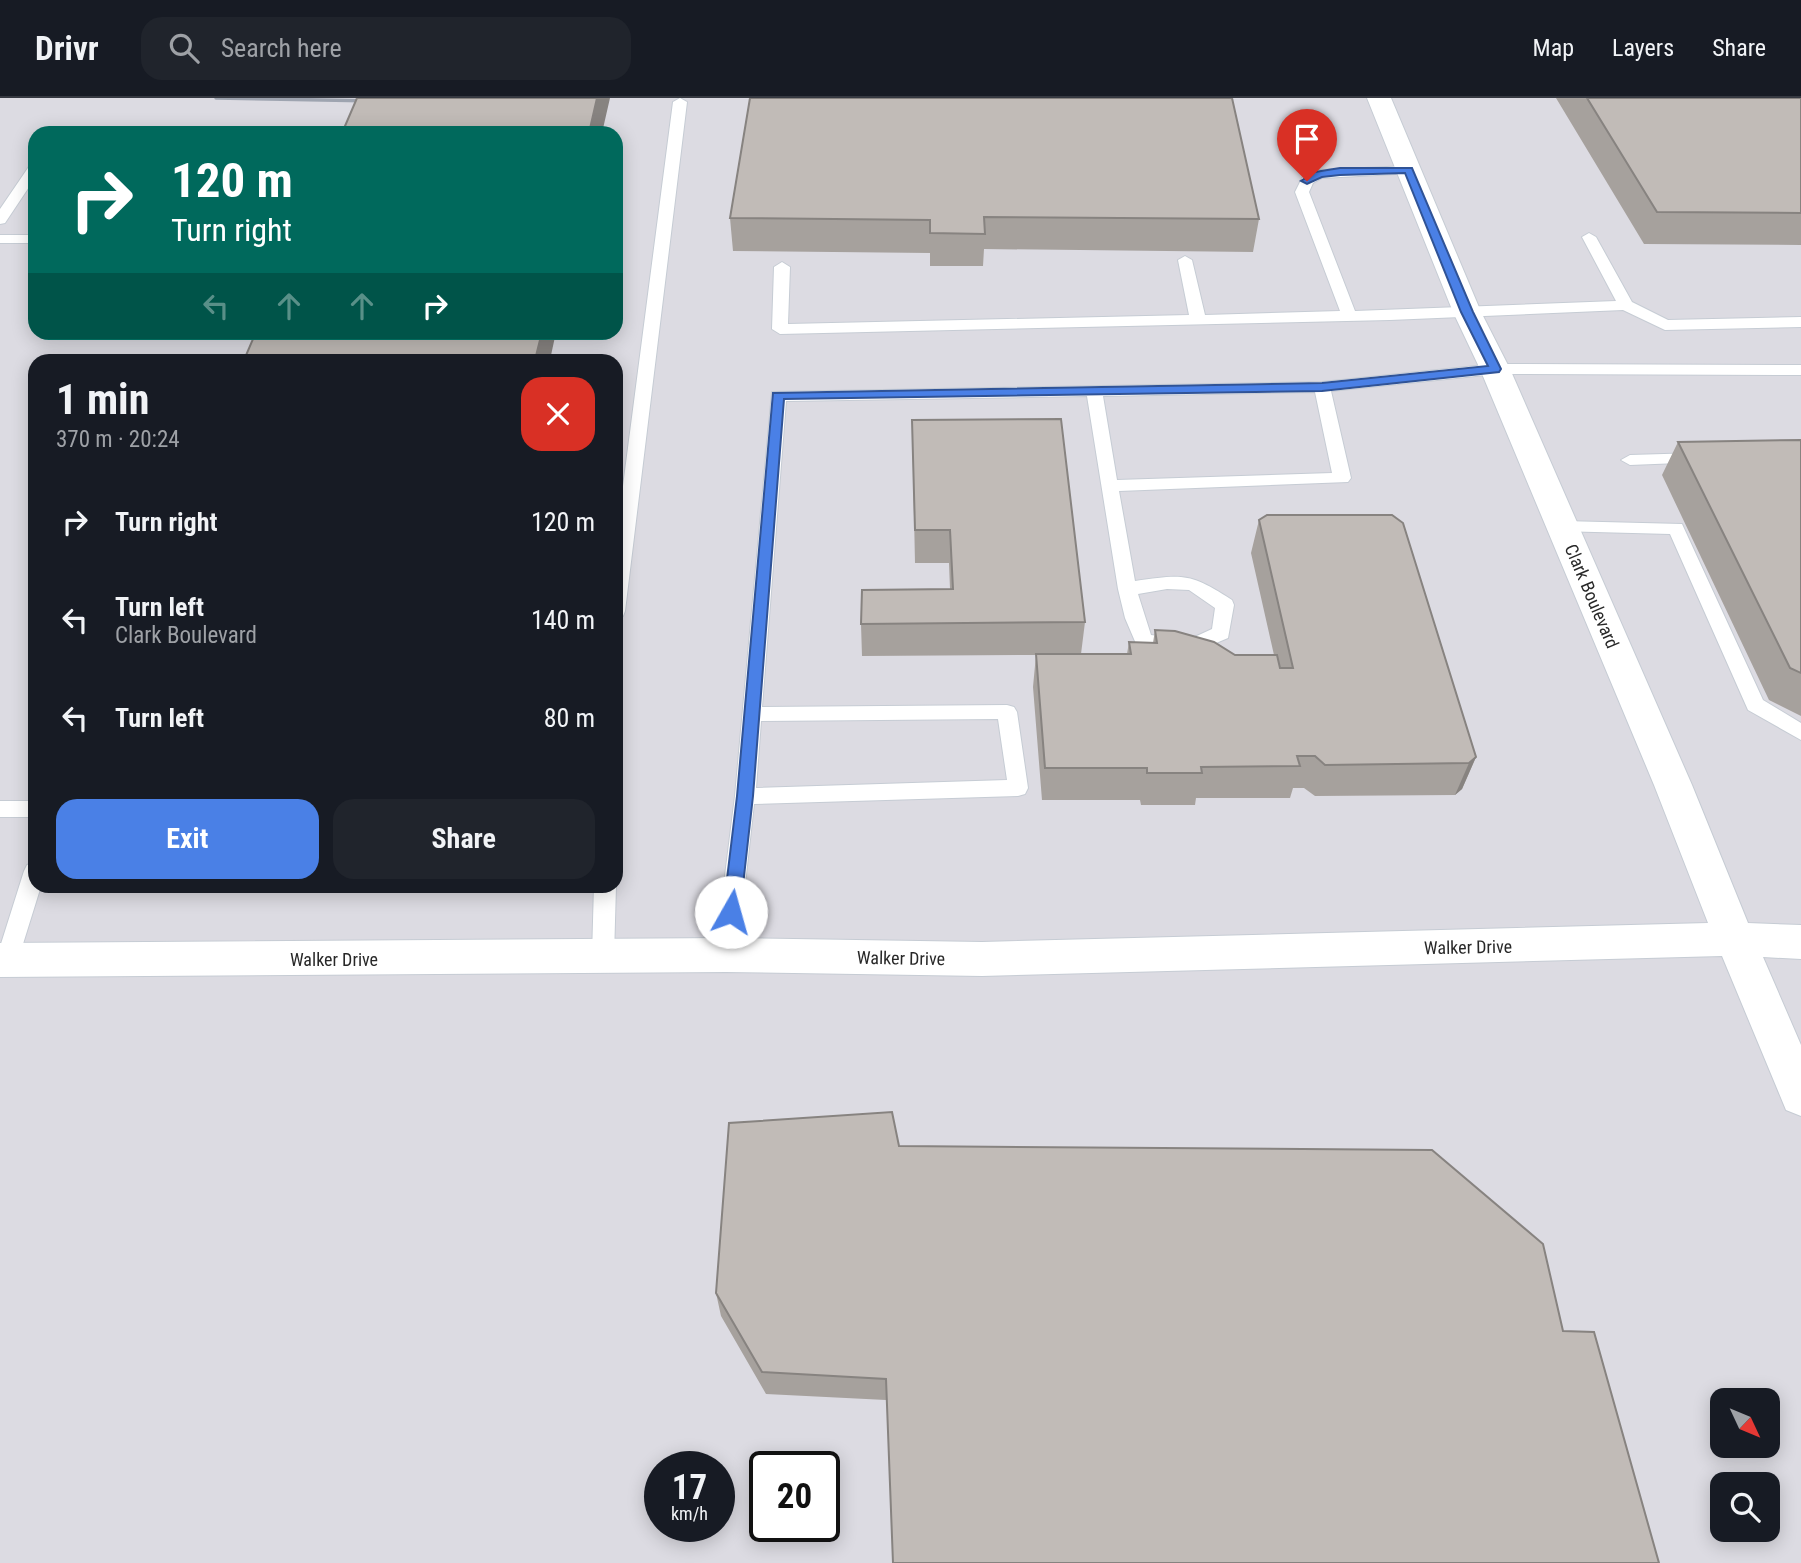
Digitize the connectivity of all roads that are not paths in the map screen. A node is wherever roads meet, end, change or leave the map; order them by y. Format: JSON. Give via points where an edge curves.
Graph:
{"nodes":[{"id":1,"x":1379,"y":98,"type":"edge"},
{"id":2,"x":680,"y":102,"type":"dead end"},
{"id":3,"x":1409,"y":170,"type":"junction"},
{"id":4,"x":28,"y":178,"type":"edge"},
{"id":5,"x":0,"y":220,"type":"edge"},
{"id":6,"x":1589,"y":237,"type":"dead end"},
{"id":7,"x":0,"y":239,"type":"edge"},
{"id":8,"x":28,"y":239,"type":"edge"},
{"id":9,"x":1185,"y":260,"type":"dead end"},
{"id":10,"x":782,"y":267,"type":"dead end"},
{"id":11,"x":1626,"y":305,"type":"junction"},
{"id":12,"x":1467,"y":312,"type":"junction"},
{"id":13,"x":1349,"y":316,"type":"junction"},
{"id":14,"x":1198,"y":319,"type":"junction"},
{"id":15,"x":1801,"y":322,"type":"edge"},
{"id":16,"x":1495,"y":369,"type":"junction"},
{"id":17,"x":1801,"y":370,"type":"edge"},
{"id":18,"x":1322,"y":387,"type":"junction"},
{"id":19,"x":1094,"y":391,"type":"junction"},
{"id":20,"x":1709,"y":457,"type":"edge"},
{"id":21,"x":1630,"y":460,"type":"dead end"},
{"id":22,"x":1110,"y":486,"type":"junction"},
{"id":23,"x":1563,"y":527,"type":"junction"},
{"id":24,"x":623,"y":555,"type":"edge"},
{"id":25,"x":1128,"y":589,"type":"junction"},
{"id":26,"x":751,"y":714,"type":"junction"},
{"id":27,"x":1801,"y":733,"type":"edge"},
{"id":28,"x":745,"y":796,"type":"junction"},
{"id":29,"x":0,"y":809,"type":"edge"},
{"id":30,"x":28,"y":809,"type":"edge"},
{"id":31,"x":28,"y":891,"type":"edge"},
{"id":32,"x":605,"y":893,"type":"edge"},
{"id":33,"x":1736,"y":939,"type":"junction"},
{"id":34,"x":1801,"y":942,"type":"edge"},
{"id":35,"x":726,"y":955,"type":"junction"},
{"id":36,"x":603,"y":956,"type":"junction"},
{"id":37,"x":4,"y":960,"type":"edge"},
{"id":38,"x":1801,"y":1096,"type":"edge"}],
"edges":[{"from":1,"to":3,"type":"street","name":"Clark Boulevard"},
{"from":2,"to":24,"type":"lane"},
{"from":3,"to":12,"type":"street","name":"Clark Boulevard"},
{"from":3,"to":13,"type":"lane","via":[[1319,174],[1307,181],[1301,192]]},
{"from":4,"to":5,"type":"lane"},
{"from":6,"to":11,"type":"lane"},
{"from":7,"to":8,"type":"lane"},
{"from":9,"to":14,"type":"lane"},
{"from":10,"to":14,"type":"lane","via":[[780,328]]},
{"from":11,"to":12,"type":"lane"},
{"from":11,"to":15,"type":"lane","via":[[1665,325]]},
{"from":12,"to":13,"type":"lane"},
{"from":12,"to":16,"type":"street","name":"Clark Boulevard"},
{"from":13,"to":14,"type":"lane"},
{"from":16,"to":17,"type":"lane"},
{"from":16,"to":18,"type":"lane"},
{"from":16,"to":23,"type":"street","name":"Clark Boulevard"},
{"from":18,"to":19,"type":"lane"},
{"from":18,"to":22,"type":"lane","via":[[1342,478]]},
{"from":19,"to":22,"type":"lane"},
{"from":19,"to":26,"type":"lane","via":[[778,396]]},
{"from":20,"to":21,"type":"lane"},
{"from":22,"to":25,"type":"lane"},
{"from":23,"to":27,"type":"lane","via":[[1676,528],[1755,705]]},
{"from":23,"to":33,"type":"street","name":"Clark Boulevard"},
{"from":25,"to":25,"type":"lane","via":[[1144,641],[1190,646],[1221,633],[1224,605],[1193,584]]},
{"from":26,"to":28,"type":"lane"},
{"from":26,"to":28,"type":"lane","via":[[1007,712],[1018,788]]},
{"from":28,"to":35,"type":"lane"},
{"from":29,"to":30,"type":"lane"},
{"from":31,"to":37,"type":"lane"},
{"from":32,"to":36,"type":"lane"},
{"from":33,"to":34,"type":"street","name":"Walker Drive"},
{"from":33,"to":35,"type":"street","name":"Walker Drive","via":[[982,959]]},
{"from":33,"to":38,"type":"street","name":"Clark Boulevard"},
{"from":35,"to":36,"type":"street","name":"Walker Drive"},
{"from":36,"to":37,"type":"street","name":"Walker Drive"}]}
